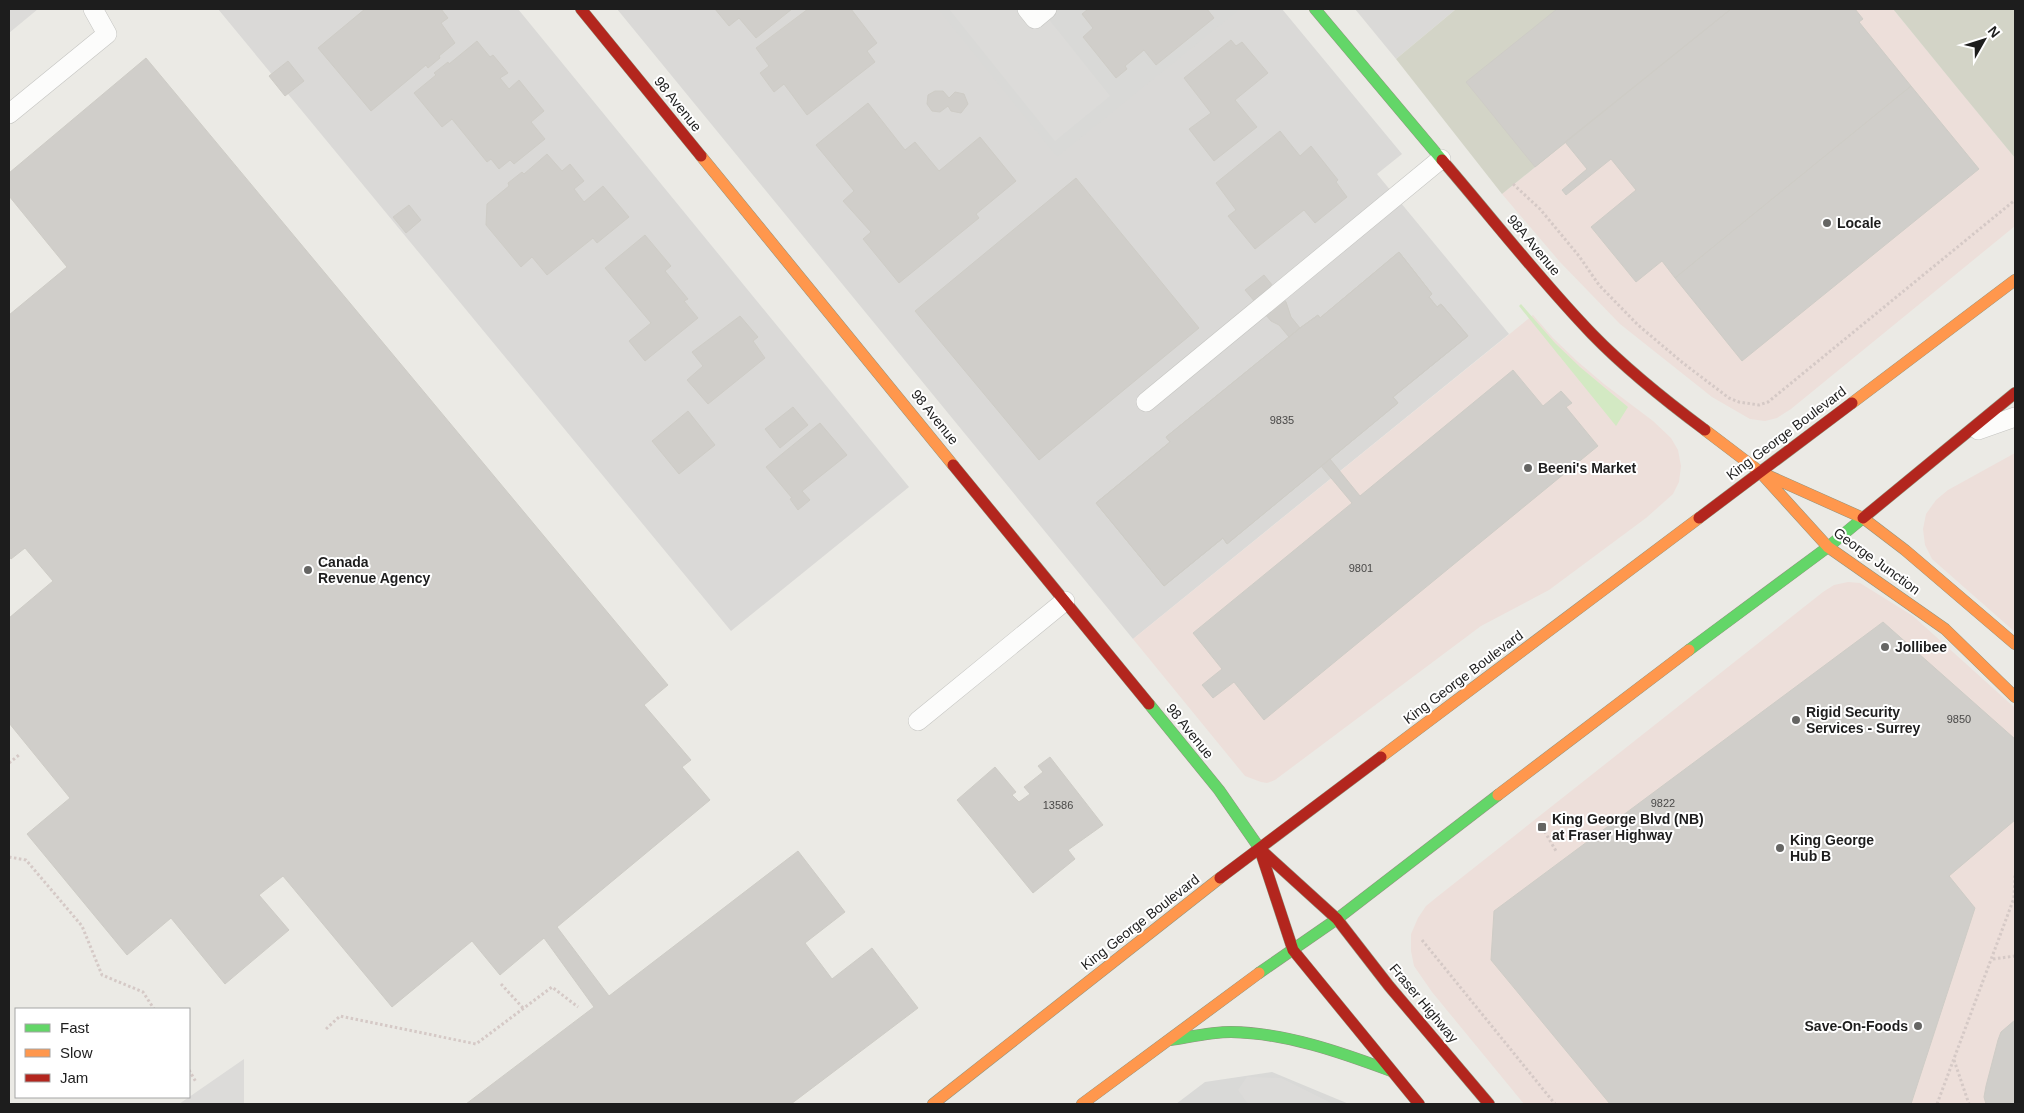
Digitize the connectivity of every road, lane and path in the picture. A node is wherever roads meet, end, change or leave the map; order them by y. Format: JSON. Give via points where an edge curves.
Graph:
{"nodes":[{"id":1,"x":93,"y":9,"type":"edge"},
{"id":2,"x":581,"y":9,"type":"edge"},
{"id":3,"x":1027,"y":9,"type":"edge"},
{"id":4,"x":1047,"y":9,"type":"edge"},
{"id":5,"x":1316,"y":9,"type":"edge"},
{"id":6,"x":9,"y":114,"type":"edge"},
{"id":7,"x":1442,"y":159,"type":"junction"},
{"id":8,"x":1513,"y":184,"type":"dead end"},
{"id":9,"x":2015,"y":200,"type":"edge"},
{"id":10,"x":2015,"y":280,"type":"edge"},
{"id":11,"x":2015,"y":393,"type":"edge"},
{"id":12,"x":1146,"y":402,"type":"dead end"},
{"id":13,"x":2015,"y":418,"type":"edge"},
{"id":14,"x":1965,"y":434,"type":"junction"},
{"id":15,"x":1759,"y":471,"type":"junction"},
{"id":16,"x":1863,"y":518,"type":"junction"},
{"id":17,"x":1828,"y":547,"type":"junction"},
{"id":18,"x":1064,"y":601,"type":"junction"},
{"id":19,"x":2015,"y":644,"type":"edge"},
{"id":20,"x":2015,"y":697,"type":"edge"},
{"id":21,"x":918,"y":721,"type":"dead end"},
{"id":22,"x":19,"y":755,"type":"dead end"},
{"id":23,"x":9,"y":763,"type":"edge"},
{"id":24,"x":1542,"y":827,"type":"dead end"},
{"id":25,"x":1260,"y":848,"type":"junction"},
{"id":26,"x":1556,"y":851,"type":"dead end"},
{"id":27,"x":9,"y":857,"type":"edge"},
{"id":28,"x":2015,"y":874,"type":"edge"},
{"id":29,"x":1337,"y":919,"type":"junction"},
{"id":30,"x":1422,"y":940,"type":"dead end"},
{"id":31,"x":1293,"y":950,"type":"junction"},
{"id":32,"x":2015,"y":956,"type":"edge"},
{"id":33,"x":1992,"y":959,"type":"junction"},
{"id":34,"x":501,"y":984,"type":"dead end"},
{"id":35,"x":153,"y":1008,"type":"edge"},
{"id":36,"x":523,"y":1008,"type":"junction"},
{"id":37,"x":578,"y":1008,"type":"dead end"},
{"id":38,"x":326,"y":1029,"type":"dead end"},
{"id":39,"x":1169,"y":1040,"type":"junction"},
{"id":40,"x":1954,"y":1060,"type":"junction"},
{"id":41,"x":1391,"y":1071,"type":"junction"},
{"id":42,"x":190,"y":1072,"type":"edge"},
{"id":43,"x":196,"y":1082,"type":"dead end"},
{"id":44,"x":933,"y":1104,"type":"edge"},
{"id":45,"x":1082,"y":1104,"type":"edge"},
{"id":46,"x":1419,"y":1104,"type":"edge"},
{"id":47,"x":1489,"y":1104,"type":"edge"},
{"id":48,"x":1555,"y":1104,"type":"edge"},
{"id":49,"x":1937,"y":1104,"type":"edge"},
{"id":50,"x":1969,"y":1104,"type":"edge"}],
"edges":[{"from":1,"to":6,"type":"lane","via":[[107,34]]},
{"from":2,"to":18,"type":"main road","name":"98 Avenue"},
{"from":3,"to":4,"type":"lane","via":[[1035,19]]},
{"from":5,"to":7,"type":"main road","name":"98A Avenue"},
{"from":7,"to":12,"type":"lane"},
{"from":7,"to":15,"type":"main road","name":"98A Avenue","via":[[1594,335],[1676,408]]},
{"from":8,"to":9,"type":"path","via":[[1540,210],[1599,285],[1638,325],[1730,398],[1750,405],[1768,402]]},
{"from":10,"to":15,"type":"main road","name":"King George Boulevard"},
{"from":11,"to":14,"type":"main road"},
{"from":13,"to":14,"type":"lane"},
{"from":14,"to":16,"type":"main road"},
{"from":15,"to":16,"type":"main road","name":"George Junction"},
{"from":15,"to":17,"type":"main road","name":"George Junction"},
{"from":15,"to":25,"type":"main road","name":"King George Boulevard"},
{"from":16,"to":17,"type":"main road"},
{"from":16,"to":19,"type":"main road","name":"George Junction"},
{"from":17,"to":20,"type":"main road","name":"George Junction","via":[[1945,630]]},
{"from":17,"to":29,"type":"main road","via":[[1610,709]]},
{"from":18,"to":21,"type":"lane"},
{"from":18,"to":25,"type":"main road","name":"98 Avenue","via":[[1219,790]]},
{"from":22,"to":23,"type":"path"},
{"from":24,"to":26,"type":"path"},
{"from":25,"to":29,"type":"main road","name":"Fraser Highway"},
{"from":25,"to":31,"type":"main road"},
{"from":25,"to":44,"type":"main road","name":"King George Boulevard"},
{"from":27,"to":35,"type":"path","via":[[26,860],[82,926],[102,975],[143,992]]},
{"from":28,"to":33,"type":"path","via":[[2014,898]]},
{"from":29,"to":31,"type":"main road"},
{"from":29,"to":47,"type":"main road","name":"Fraser Highway"},
{"from":30,"to":48,"type":"path"},
{"from":31,"to":39,"type":"main road"},
{"from":31,"to":41,"type":"main road"},
{"from":32,"to":33,"type":"path"},
{"from":33,"to":40,"type":"path"},
{"from":34,"to":36,"type":"path"},
{"from":36,"to":37,"type":"path","via":[[552,988]]},
{"from":36,"to":38,"type":"path","via":[[476,1044],[340,1016]]},
{"from":39,"to":41,"type":"main road","via":[[1230,1032],[1289,1038]]},
{"from":39,"to":45,"type":"main road"},
{"from":40,"to":49,"type":"path"},
{"from":40,"to":50,"type":"path"},
{"from":41,"to":46,"type":"main road"},
{"from":42,"to":43,"type":"path"}]}
